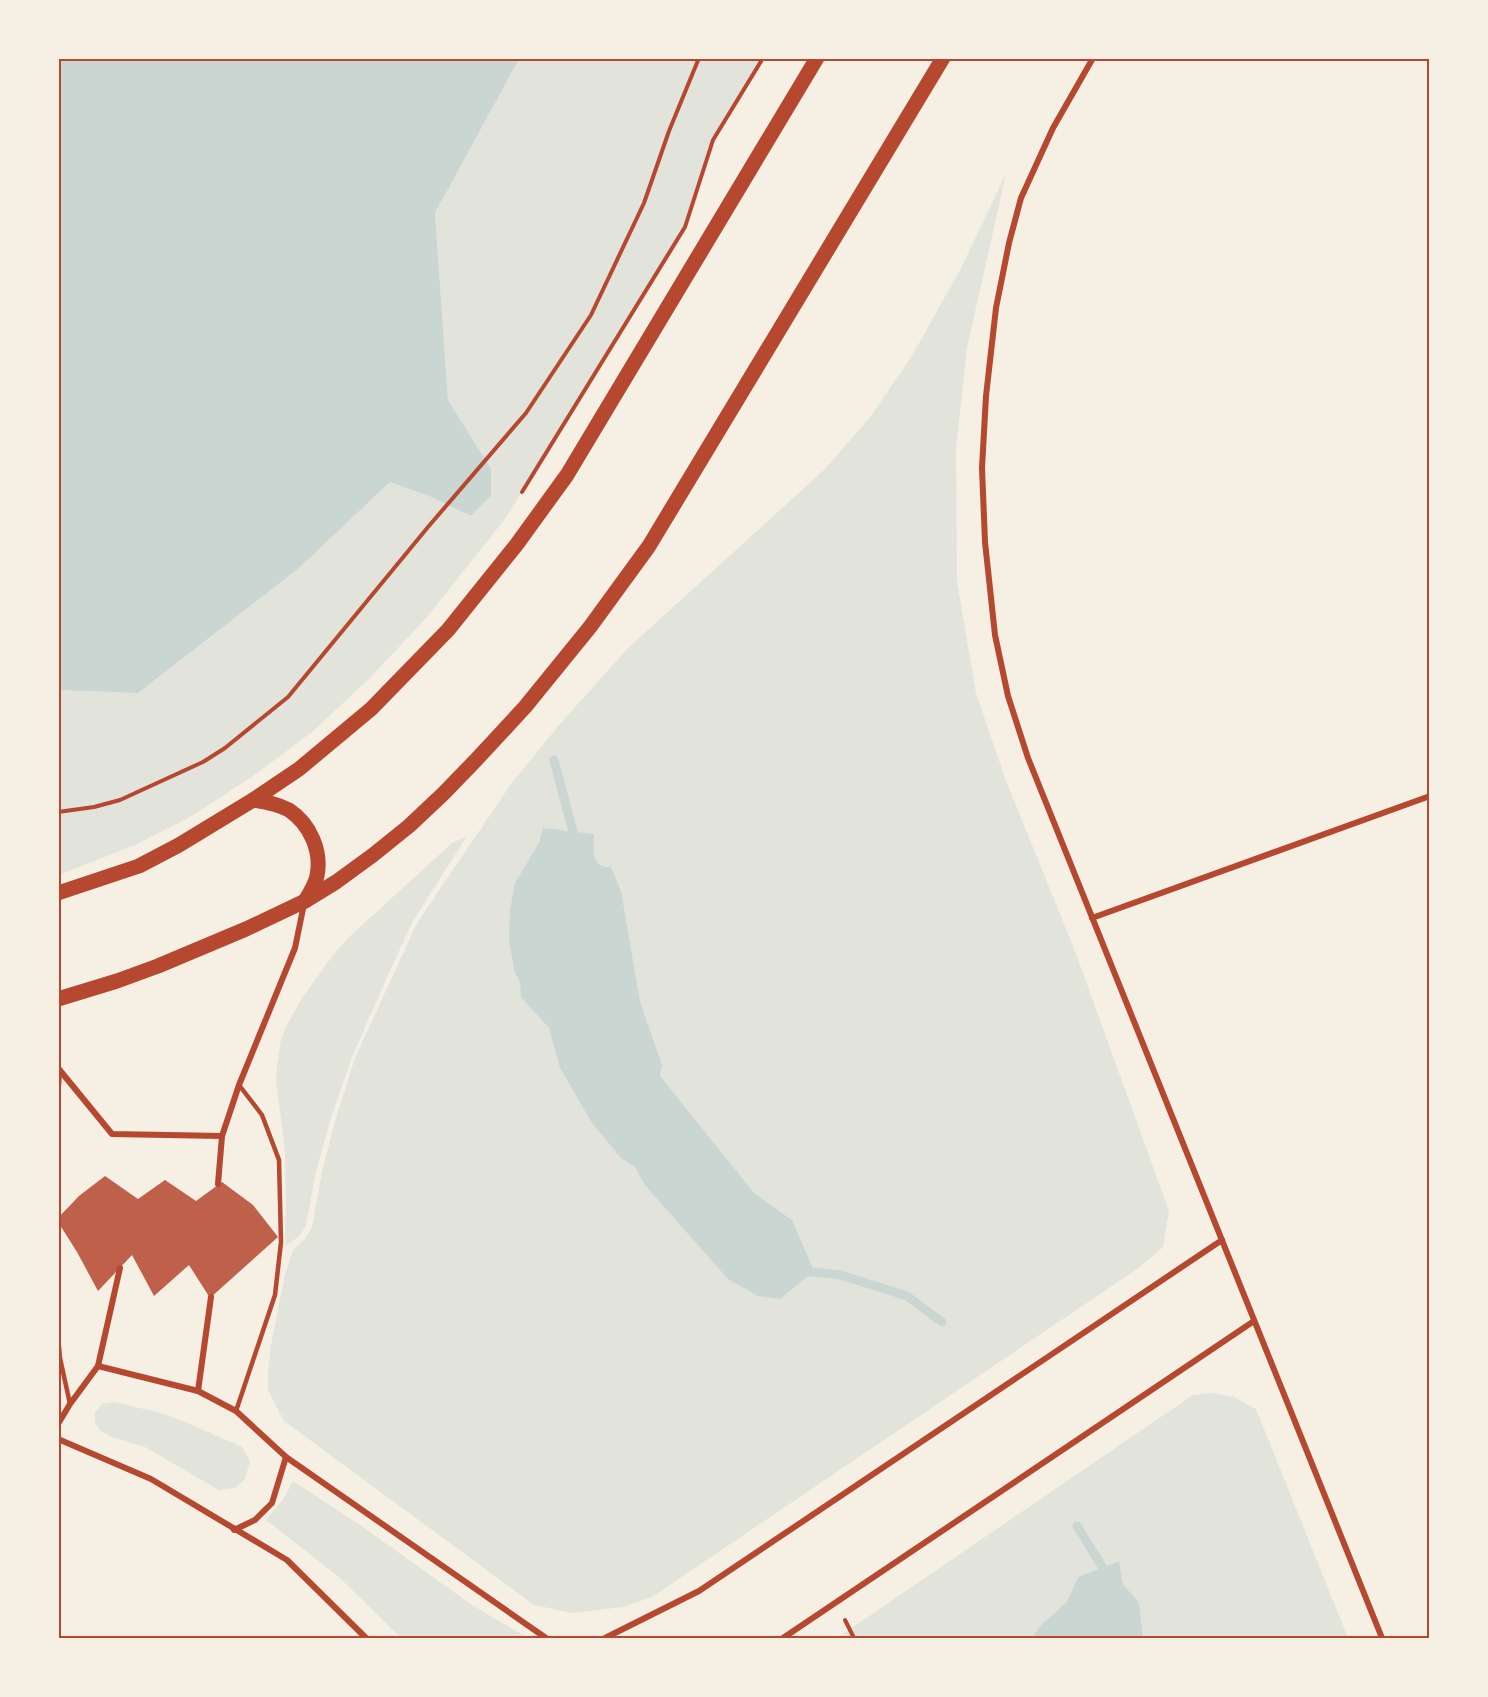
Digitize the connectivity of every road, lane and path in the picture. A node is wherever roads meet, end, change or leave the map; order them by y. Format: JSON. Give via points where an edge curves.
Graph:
{"nodes":[{"id":1,"x":699,"y":58,"type":"edge"},
{"id":2,"x":763,"y":58,"type":"edge"},
{"id":3,"x":817,"y":58,"type":"edge"},
{"id":4,"x":943,"y":58,"type":"edge"},
{"id":5,"x":1093,"y":58,"type":"edge"},
{"id":6,"x":518,"y":499,"type":"dead end"},
{"id":7,"x":1430,"y":796,"type":"edge"},
{"id":8,"x":253,"y":800,"type":"junction"},
{"id":9,"x":58,"y":812,"type":"edge"},
{"id":10,"x":58,"y":893,"type":"edge"},
{"id":11,"x":305,"y":901,"type":"junction"},
{"id":12,"x":1092,"y":918,"type":"junction"},
{"id":13,"x":58,"y":999,"type":"edge"},
{"id":14,"x":59,"y":1069,"type":"edge"},
{"id":15,"x":239,"y":1085,"type":"junction"},
{"id":16,"x":58,"y":1098,"type":"edge"},
{"id":17,"x":222,"y":1136,"type":"junction"},
{"id":18,"x":218,"y":1184,"type":"dead end"},
{"id":19,"x":1222,"y":1240,"type":"junction"},
{"id":20,"x":120,"y":1268,"type":"dead end"},
{"id":21,"x":211,"y":1298,"type":"dead end"},
{"id":22,"x":1254,"y":1321,"type":"junction"},
{"id":23,"x":58,"y":1336,"type":"edge"},
{"id":24,"x":98,"y":1366,"type":"junction"},
{"id":25,"x":198,"y":1391,"type":"junction"},
{"id":26,"x":70,"y":1404,"type":"junction"},
{"id":27,"x":236,"y":1411,"type":"junction"},
{"id":28,"x":58,"y":1424,"type":"edge"},
{"id":29,"x":58,"y":1439,"type":"edge"},
{"id":30,"x":286,"y":1456,"type":"junction"},
{"id":31,"x":234,"y":1530,"type":"junction"},
{"id":32,"x":366,"y":1638,"type":"edge"},
{"id":33,"x":546,"y":1638,"type":"edge"},
{"id":34,"x":605,"y":1638,"type":"edge"},
{"id":35,"x":783,"y":1638,"type":"edge"},
{"id":36,"x":1382,"y":1638,"type":"edge"}],
"edges":[{"from":1,"to":9,"type":"path","via":[[644,202],[591,315],[526,413],[288,697],[202,762],[120,800]]},
{"from":2,"to":6,"type":"path","via":[[713,140],[685,227]]},
{"from":3,"to":8,"type":"main road","via":[[567,475],[517,544],[448,630],[371,709],[299,769]]},
{"from":4,"to":11,"type":"main road","via":[[649,546],[590,627],[525,707],[443,794],[373,855]]},
{"from":5,"to":12,"type":"street","via":[[1053,128],[1021,198],[996,308],[982,468],[994,635],[1008,696],[1028,758]]},
{"from":7,"to":12,"type":"street"},
{"from":8,"to":10,"type":"main road","via":[[139,866]]},
{"from":8,"to":11,"type":"main road","via":[[288,810],[311,834],[317,876]]},
{"from":11,"to":13,"type":"main road","via":[[158,966]]},
{"from":11,"to":15,"type":"street","via":[[295,948]]},
{"from":12,"to":19,"type":"street"},
{"from":14,"to":16,"type":"lane"},
{"from":14,"to":17,"type":"street","via":[[112,1134]]},
{"from":15,"to":17,"type":"street"},
{"from":15,"to":27,"type":"lane","via":[[262,1115],[279,1160],[281,1242],[275,1295]]},
{"from":17,"to":18,"type":"street"},
{"from":19,"to":22,"type":"street"},
{"from":19,"to":34,"type":"street","via":[[699,1591]]},
{"from":20,"to":24,"type":"street"},
{"from":21,"to":25,"type":"street"},
{"from":22,"to":35,"type":"street"},
{"from":22,"to":36,"type":"street"},
{"from":23,"to":26,"type":"lane"},
{"from":24,"to":25,"type":"street"},
{"from":24,"to":26,"type":"street"},
{"from":25,"to":27,"type":"street"},
{"from":26,"to":28,"type":"street"},
{"from":27,"to":30,"type":"street"},
{"from":29,"to":31,"type":"street","via":[[151,1479]]},
{"from":30,"to":31,"type":"street","via":[[272,1503],[255,1520]]},
{"from":30,"to":33,"type":"street"},
{"from":31,"to":32,"type":"street","via":[[287,1560]]}]}
